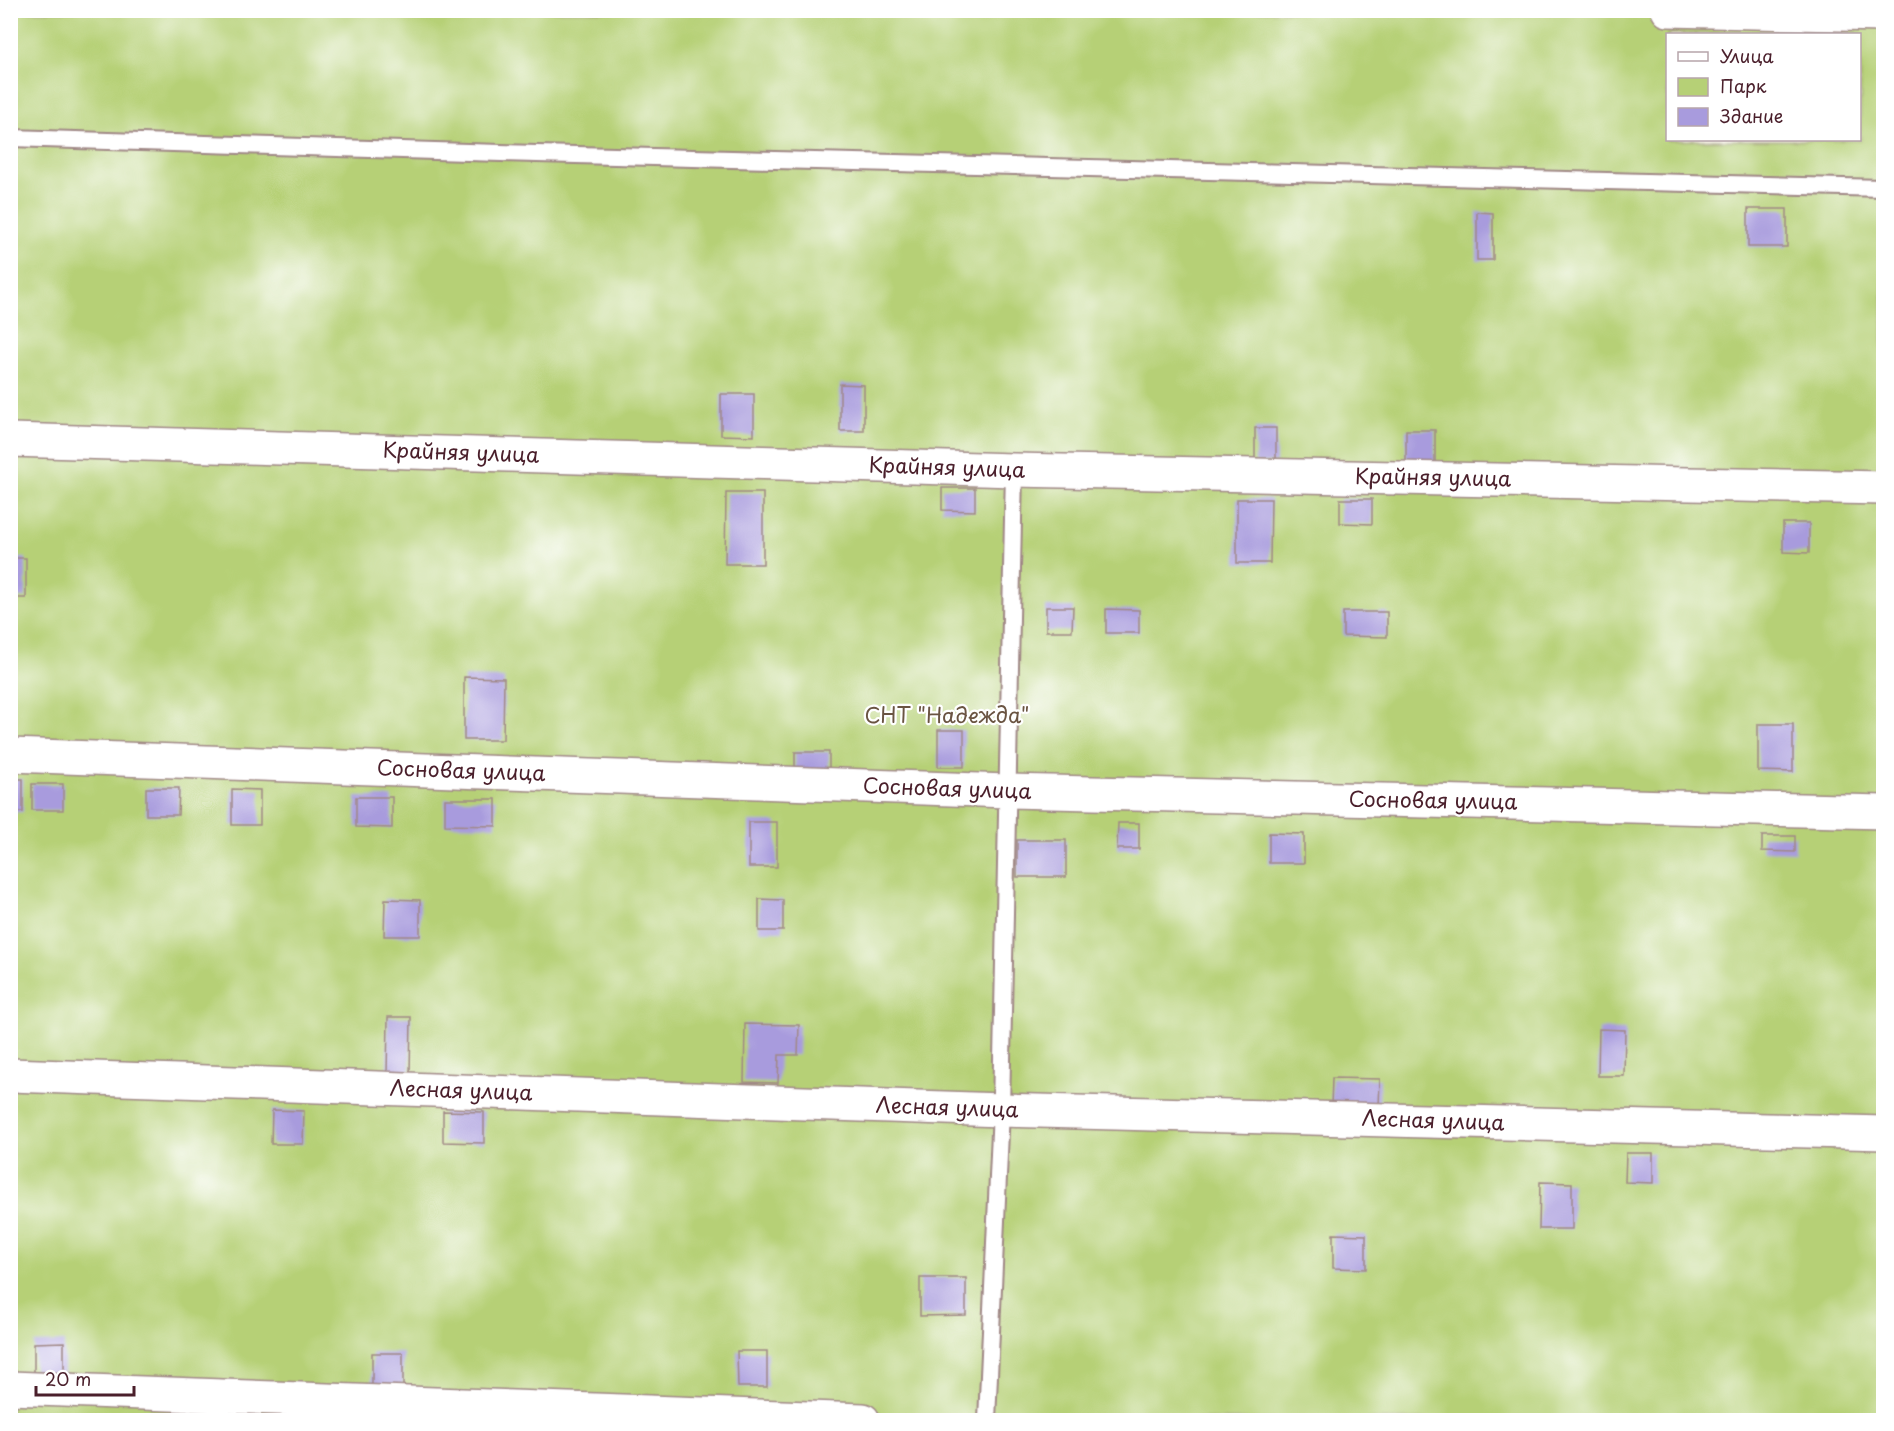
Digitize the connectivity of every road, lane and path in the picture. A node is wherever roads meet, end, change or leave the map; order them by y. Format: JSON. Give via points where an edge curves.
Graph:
{"nodes":[{"id":1,"x":1668,"y":10,"type":"edge"},
{"id":2,"x":1884,"y":15,"type":"edge"},
{"id":3,"x":10,"y":138,"type":"edge"},
{"id":4,"x":1884,"y":188,"type":"edge"},
{"id":5,"x":10,"y":440,"type":"edge"},
{"id":6,"x":1014,"y":470,"type":"junction"},
{"id":7,"x":1884,"y":488,"type":"edge"},
{"id":8,"x":10,"y":755,"type":"edge"},
{"id":9,"x":1007,"y":791,"type":"junction"},
{"id":10,"x":1884,"y":812,"type":"edge"},
{"id":11,"x":10,"y":1075,"type":"edge"},
{"id":12,"x":1000,"y":1110,"type":"junction"},
{"id":13,"x":1884,"y":1133,"type":"edge"},
{"id":14,"x":10,"y":1388,"type":"edge"},
{"id":15,"x":863,"y":1420,"type":"edge"},
{"id":16,"x":987,"y":1420,"type":"edge"}],
"edges":[{"from":1,"to":2,"type":"street"},
{"from":3,"to":4,"type":"lane"},
{"from":5,"to":6,"type":"street","name":"Крайняя улица"},
{"from":6,"to":7,"type":"street","name":"Крайняя улица"},
{"from":6,"to":9,"type":"lane"},
{"from":8,"to":9,"type":"street","name":"Сосновая улица"},
{"from":9,"to":10,"type":"street","name":"Сосновая улица"},
{"from":9,"to":12,"type":"lane"},
{"from":11,"to":12,"type":"street","name":"Лесная улица"},
{"from":12,"to":13,"type":"street","name":"Лесная улица"},
{"from":12,"to":16,"type":"lane"},
{"from":14,"to":15,"type":"street"}]}
